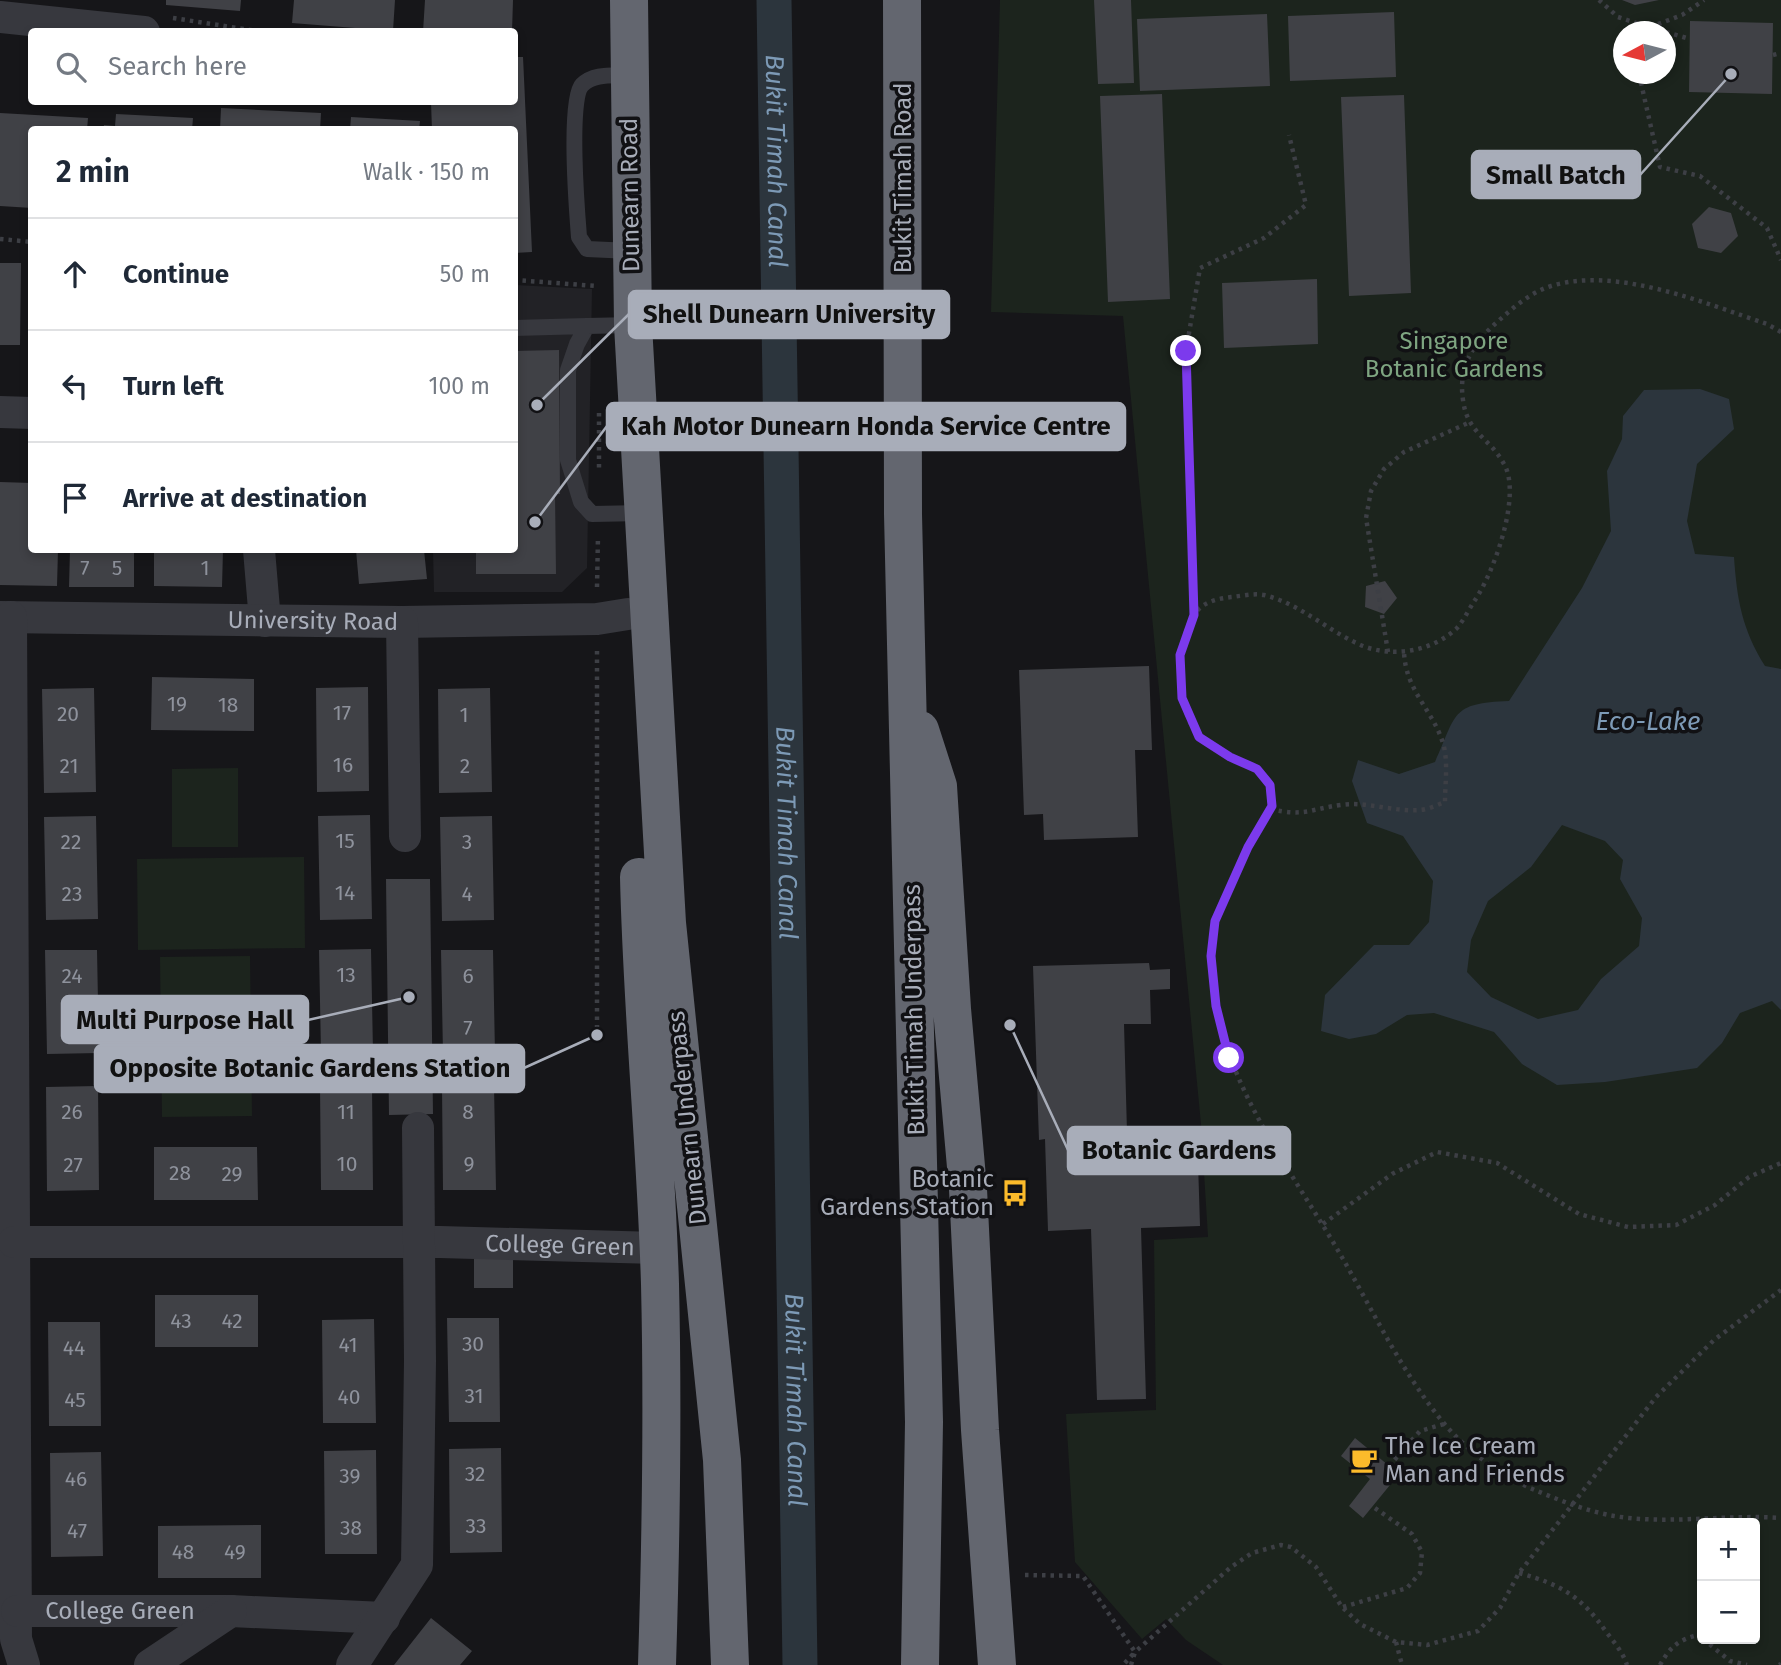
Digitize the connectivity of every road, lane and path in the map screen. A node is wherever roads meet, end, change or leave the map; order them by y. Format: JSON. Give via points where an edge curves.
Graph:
{"nodes":[{"id":1,"x":629,"y":0,"type":"edge"},
{"id":2,"x":902,"y":0,"type":"edge"},
{"id":3,"x":1599,"y":0,"type":"edge"},
{"id":4,"x":1704,"y":0,"type":"edge"},
{"id":5,"x":76,"y":11,"type":"edge"},
{"id":6,"x":0,"y":17,"type":"edge"},
{"id":7,"x":172,"y":18,"type":"dead end"},
{"id":8,"x":1631,"y":21,"type":"edge"},
{"id":9,"x":1667,"y":21,"type":"edge"},
{"id":10,"x":131,"y":28,"type":"edge"},
{"id":11,"x":238,"y":28,"type":"edge"},
{"id":12,"x":1676,"y":35,"type":"edge"},
{"id":13,"x":1690,"y":39,"type":"dead end"},
{"id":14,"x":1781,"y":53,"type":"edge"},
{"id":15,"x":1773,"y":55,"type":"dead end"},
{"id":16,"x":629,"y":75,"type":"junction"},
{"id":17,"x":1641,"y":84,"type":"edge"},
{"id":18,"x":1289,"y":135,"type":"dead end"},
{"id":19,"x":0,"y":240,"type":"edge"},
{"id":20,"x":28,"y":242,"type":"edge"},
{"id":21,"x":631,"y":251,"type":"junction"},
{"id":22,"x":1781,"y":260,"type":"edge"},
{"id":23,"x":518,"y":280,"type":"edge"},
{"id":24,"x":598,"y":286,"type":"dead end"},
{"id":25,"x":633,"y":325,"type":"junction"},
{"id":26,"x":587,"y":327,"type":"junction"},
{"id":27,"x":518,"y":328,"type":"edge"},
{"id":28,"x":1781,"y":332,"type":"edge"},
{"id":29,"x":0,"y":412,"type":"edge"},
{"id":30,"x":28,"y":414,"type":"edge"},
{"id":31,"x":1468,"y":423,"type":"junction"},
{"id":32,"x":643,"y":513,"type":"junction"},
{"id":33,"x":260,"y":553,"type":"edge"},
{"id":34,"x":646,"y":572,"type":"junction"},
{"id":35,"x":1194,"y":615,"type":"junction"},
{"id":36,"x":5,"y":617,"type":"edge"},
{"id":37,"x":265,"y":621,"type":"junction"},
{"id":38,"x":402,"y":622,"type":"junction"},
{"id":39,"x":626,"y":625,"type":"junction"},
{"id":40,"x":1404,"y":651,"type":"junction"},
{"id":41,"x":1388,"y":652,"type":"junction"},
{"id":42,"x":907,"y":691,"type":"junction"},
{"id":43,"x":1270,"y":809,"type":"junction"},
{"id":44,"x":405,"y":836,"type":"dead end"},
{"id":45,"x":418,"y":1128,"type":"dead end"},
{"id":46,"x":1781,"y":1163,"type":"edge"},
{"id":47,"x":1323,"y":1224,"type":"junction"},
{"id":48,"x":13,"y":1242,"type":"junction"},
{"id":49,"x":419,"y":1242,"type":"junction"},
{"id":50,"x":657,"y":1248,"type":"junction"},
{"id":51,"x":1781,"y":1290,"type":"edge"},
{"id":52,"x":1444,"y":1424,"type":"junction"},
{"id":53,"x":1389,"y":1466,"type":"dead end"},
{"id":54,"x":1572,"y":1504,"type":"junction"},
{"id":55,"x":1372,"y":1506,"type":"dead end"},
{"id":56,"x":1781,"y":1517,"type":"edge"},
{"id":57,"x":1519,"y":1573,"type":"junction"},
{"id":58,"x":1018,"y":1575,"type":"dead end"},
{"id":59,"x":1342,"y":1607,"type":"junction"},
{"id":60,"x":17,"y":1611,"type":"junction"},
{"id":61,"x":231,"y":1611,"type":"junction"},
{"id":62,"x":384,"y":1618,"type":"junction"},
{"id":63,"x":1697,"y":1634,"type":"edge"},
{"id":64,"x":1396,"y":1642,"type":"junction"},
{"id":65,"x":1710,"y":1644,"type":"edge"},
{"id":66,"x":1135,"y":1652,"type":"junction"},
{"id":67,"x":24,"y":1665,"type":"edge"},
{"id":68,"x":150,"y":1665,"type":"edge"},
{"id":69,"x":352,"y":1665,"type":"edge"},
{"id":70,"x":657,"y":1665,"type":"edge"},
{"id":71,"x":730,"y":1665,"type":"edge"},
{"id":72,"x":920,"y":1665,"type":"edge"},
{"id":73,"x":997,"y":1665,"type":"edge"},
{"id":74,"x":1123,"y":1665,"type":"edge"},
{"id":75,"x":1131,"y":1665,"type":"edge"},
{"id":76,"x":1402,"y":1665,"type":"edge"},
{"id":77,"x":1627,"y":1665,"type":"edge"},
{"id":78,"x":1660,"y":1665,"type":"edge"},
{"id":79,"x":1747,"y":1665,"type":"edge"}],
"edges":[{"from":1,"to":16,"type":"highway","name":"Dunearn Road"},
{"from":2,"to":42,"type":"highway","name":"Bukit Timah Road","via":[[902,514]]},
{"from":3,"to":8,"type":"path","via":[[1618,17]]},
{"from":4,"to":9,"type":"path"},
{"from":5,"to":6,"type":"street"},
{"from":5,"to":10,"type":"street"},
{"from":7,"to":11,"type":"path"},
{"from":12,"to":13,"type":"path"},
{"from":14,"to":15,"type":"path"},
{"from":16,"to":21,"type":"highway","name":"Dunearn Road"},
{"from":16,"to":21,"type":"lane","via":[[584,82],[576,96],[575,119],[579,237],[587,249]]},
{"from":17,"to":22,"type":"path","via":[[1660,167],[1700,176],[1767,229]]},
{"from":18,"to":35,"type":"path","via":[[1306,205],[1264,238],[1200,268],[1186,351]]},
{"from":19,"to":20,"type":"path"},
{"from":21,"to":25,"type":"highway","name":"Dunearn Road"},
{"from":23,"to":24,"type":"path"},
{"from":25,"to":26,"type":"lane"},
{"from":25,"to":32,"type":"highway","name":"Dunearn Road"},
{"from":26,"to":27,"type":"lane"},
{"from":26,"to":32,"type":"lane","via":[[568,370],[564,460],[581,502],[592,514]]},
{"from":28,"to":31,"type":"path","via":[[1640,284],[1553,285],[1524,298],[1474,343],[1464,368],[1462,396]]},
{"from":29,"to":30,"type":"street"},
{"from":31,"to":40,"type":"path","via":[[1506,465],[1512,497],[1485,584],[1458,627],[1438,642]]},
{"from":31,"to":41,"type":"path","via":[[1404,452],[1384,468],[1371,491],[1366,518]]},
{"from":32,"to":34,"type":"highway","name":"Dunearn Road"},
{"from":33,"to":37,"type":"street"},
{"from":34,"to":39,"type":"highway","name":"Dunearn Road"},
{"from":34,"to":71,"type":"highway","name":"Dunearn Underpass","via":[[667,923],[722,1460]]},
{"from":35,"to":41,"type":"path","via":[[1212,600],[1260,594],[1306,613],[1363,646]]},
{"from":35,"to":43,"type":"path","via":[[1180,655],[1182,698],[1199,737],[1257,769],[1270,785]]},
{"from":36,"to":37,"type":"street","name":"University Road"},
{"from":36,"to":48,"type":"street","name":"College Green"},
{"from":37,"to":38,"type":"street","name":"University Road"},
{"from":38,"to":39,"type":"street","name":"University Road","via":[[597,619]]},
{"from":38,"to":44,"type":"street"},
{"from":39,"to":50,"type":"highway"},
{"from":40,"to":41,"type":"path"},
{"from":40,"to":43,"type":"path","via":[[1416,696],[1444,746],[1445,802],[1420,811],[1370,804],[1293,814]]},
{"from":42,"to":72,"type":"highway","name":"Bukit Timah Underpass","via":[[924,1422]]},
{"from":42,"to":73,"type":"highway","via":[[938,786]]},
{"from":43,"to":47,"type":"path","via":[[1215,921],[1211,956],[1216,1006],[1229,1058],[1276,1151]]},
{"from":45,"to":49,"type":"street"},
{"from":46,"to":47,"type":"path","via":[[1749,1177],[1714,1205],[1676,1225],[1628,1227],[1579,1214],[1497,1163],[1437,1152],[1381,1181]]},
{"from":47,"to":52,"type":"path","via":[[1413,1380]]},
{"from":48,"to":49,"type":"street","name":"College Green"},
{"from":48,"to":60,"type":"street","name":"College Green"},
{"from":49,"to":50,"type":"street","name":"College Green"},
{"from":49,"to":62,"type":"street","via":[[417,1565]]},
{"from":50,"to":70,"type":"highway","via":[[663,1471]]},
{"from":51,"to":54,"type":"path","via":[[1714,1340],[1656,1397]]},
{"from":52,"to":53,"type":"path","via":[[1420,1431]]},
{"from":52,"to":54,"type":"path","via":[[1486,1463],[1526,1486]]},
{"from":54,"to":56,"type":"path","via":[[1615,1516]]},
{"from":54,"to":57,"type":"path"},
{"from":55,"to":59,"type":"path","via":[[1412,1534],[1422,1552],[1420,1573],[1407,1588]]},
{"from":57,"to":64,"type":"path","via":[[1500,1608],[1478,1631],[1427,1645]]},
{"from":57,"to":77,"type":"path","via":[[1554,1583],[1578,1597]]},
{"from":58,"to":66,"type":"path","via":[[1083,1576]]},
{"from":59,"to":64,"type":"path","via":[[1360,1624]]},
{"from":59,"to":66,"type":"path","via":[[1304,1556],[1291,1547],[1268,1546],[1231,1567]]},
{"from":60,"to":61,"type":"street","name":"College Green"},
{"from":60,"to":67,"type":"street","via":[[16,1639]]},
{"from":61,"to":62,"type":"street","name":"College Green"},
{"from":61,"to":68,"type":"street"},
{"from":62,"to":69,"type":"street"},
{"from":63,"to":78,"type":"path","via":[[1668,1649]]},
{"from":64,"to":76,"type":"path"},
{"from":65,"to":79,"type":"path","via":[[1730,1661]]},
{"from":66,"to":74,"type":"path"},
{"from":66,"to":75,"type":"path"}]}
